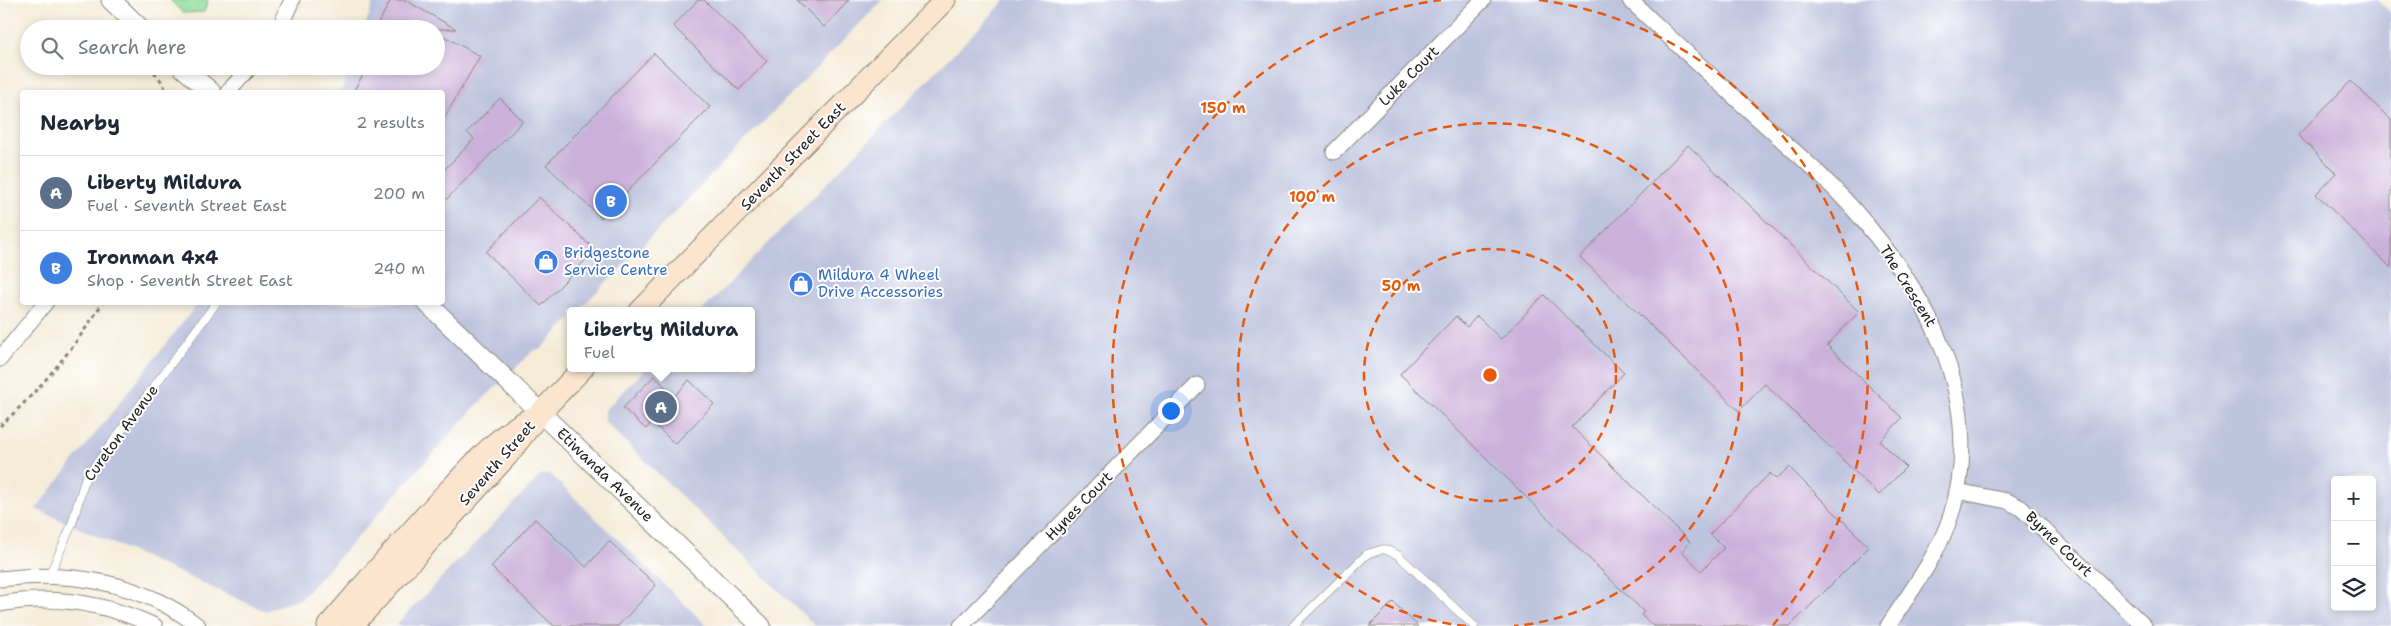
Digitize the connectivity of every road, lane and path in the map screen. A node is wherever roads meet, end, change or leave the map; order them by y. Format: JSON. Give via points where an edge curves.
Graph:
{"nodes":[{"id":1,"x":112,"y":0,"type":"edge"},
{"id":2,"x":292,"y":0,"type":"edge"},
{"id":3,"x":945,"y":0,"type":"edge"},
{"id":4,"x":1483,"y":0,"type":"edge"},
{"id":5,"x":1630,"y":0,"type":"edge"},
{"id":6,"x":132,"y":20,"type":"edge"},
{"id":7,"x":283,"y":20,"type":"edge"},
{"id":8,"x":157,"y":75,"type":"edge"},
{"id":9,"x":192,"y":75,"type":"edge"},
{"id":10,"x":243,"y":75,"type":"edge"},
{"id":11,"x":165,"y":90,"type":"edge"},
{"id":12,"x":209,"y":90,"type":"edge"},
{"id":13,"x":230,"y":90,"type":"edge"},
{"id":14,"x":1334,"y":152,"type":"dead end"},
{"id":15,"x":44,"y":305,"type":"edge"},
{"id":16,"x":101,"y":305,"type":"edge"},
{"id":17,"x":215,"y":305,"type":"edge"},
{"id":18,"x":429,"y":305,"type":"edge"},
{"id":19,"x":644,"y":307,"type":"edge"},
{"id":20,"x":0,"y":359,"type":"edge"},
{"id":21,"x":579,"y":372,"type":"edge"},
{"id":22,"x":1196,"y":385,"type":"dead end"},
{"id":23,"x":540,"y":413,"type":"junction"},
{"id":24,"x":0,"y":426,"type":"edge"},
{"id":25,"x":1957,"y":491,"type":"junction"},
{"id":26,"x":49,"y":576,"type":"junction"},
{"id":27,"x":0,"y":579,"type":"edge"},
{"id":28,"x":0,"y":604,"type":"edge"},
{"id":29,"x":340,"y":622,"type":"edge"},
{"id":30,"x":155,"y":626,"type":"edge"},
{"id":31,"x":198,"y":626,"type":"edge"},
{"id":32,"x":315,"y":626,"type":"edge"},
{"id":33,"x":762,"y":626,"type":"edge"},
{"id":34,"x":961,"y":626,"type":"edge"},
{"id":35,"x":1292,"y":626,"type":"edge"},
{"id":36,"x":1474,"y":626,"type":"edge"},
{"id":37,"x":1888,"y":626,"type":"edge"},
{"id":38,"x":2144,"y":626,"type":"edge"}],
"edges":[{"from":1,"to":6,"type":"street"},
{"from":2,"to":7,"type":"street"},
{"from":3,"to":19,"type":"main road","name":"Seventh Street East"},
{"from":4,"to":14,"type":"street","name":"Luke Court"},
{"from":5,"to":25,"type":"street","name":"The Crescent","via":[[1826,181],[1860,216],[1893,258],[1937,334],[1950,367],[1961,426]]},
{"from":8,"to":11,"type":"path"},
{"from":9,"to":12,"type":"street"},
{"from":10,"to":13,"type":"street"},
{"from":15,"to":20,"type":"street"},
{"from":16,"to":24,"type":"path","via":[[89,326],[41,387]]},
{"from":17,"to":26,"type":"lane","name":"Cureton Avenue","via":[[85,479],[72,524]]},
{"from":18,"to":23,"type":"street","name":"Etiwanda Avenue"},
{"from":21,"to":23,"type":"main road"},
{"from":22,"to":34,"type":"street","name":"Hynes Court"},
{"from":23,"to":29,"type":"main road","name":"Seventh Street","via":[[507,456]]},
{"from":23,"to":33,"type":"street","name":"Etiwanda Avenue"},
{"from":25,"to":37,"type":"street","name":"The Crescent","via":[[1938,547]]},
{"from":25,"to":38,"type":"street","name":"Byrne Court","via":[[2007,501],[2021,508]]},
{"from":26,"to":27,"type":"street"},
{"from":26,"to":31,"type":"street","via":[[102,582],[131,590],[163,604]]},
{"from":28,"to":30,"type":"street","via":[[27,600],[80,601]]},
{"from":29,"to":32,"type":"street"},
{"from":35,"to":36,"type":"lane","via":[[1367,554],[1384,549],[1398,555]]}]}
